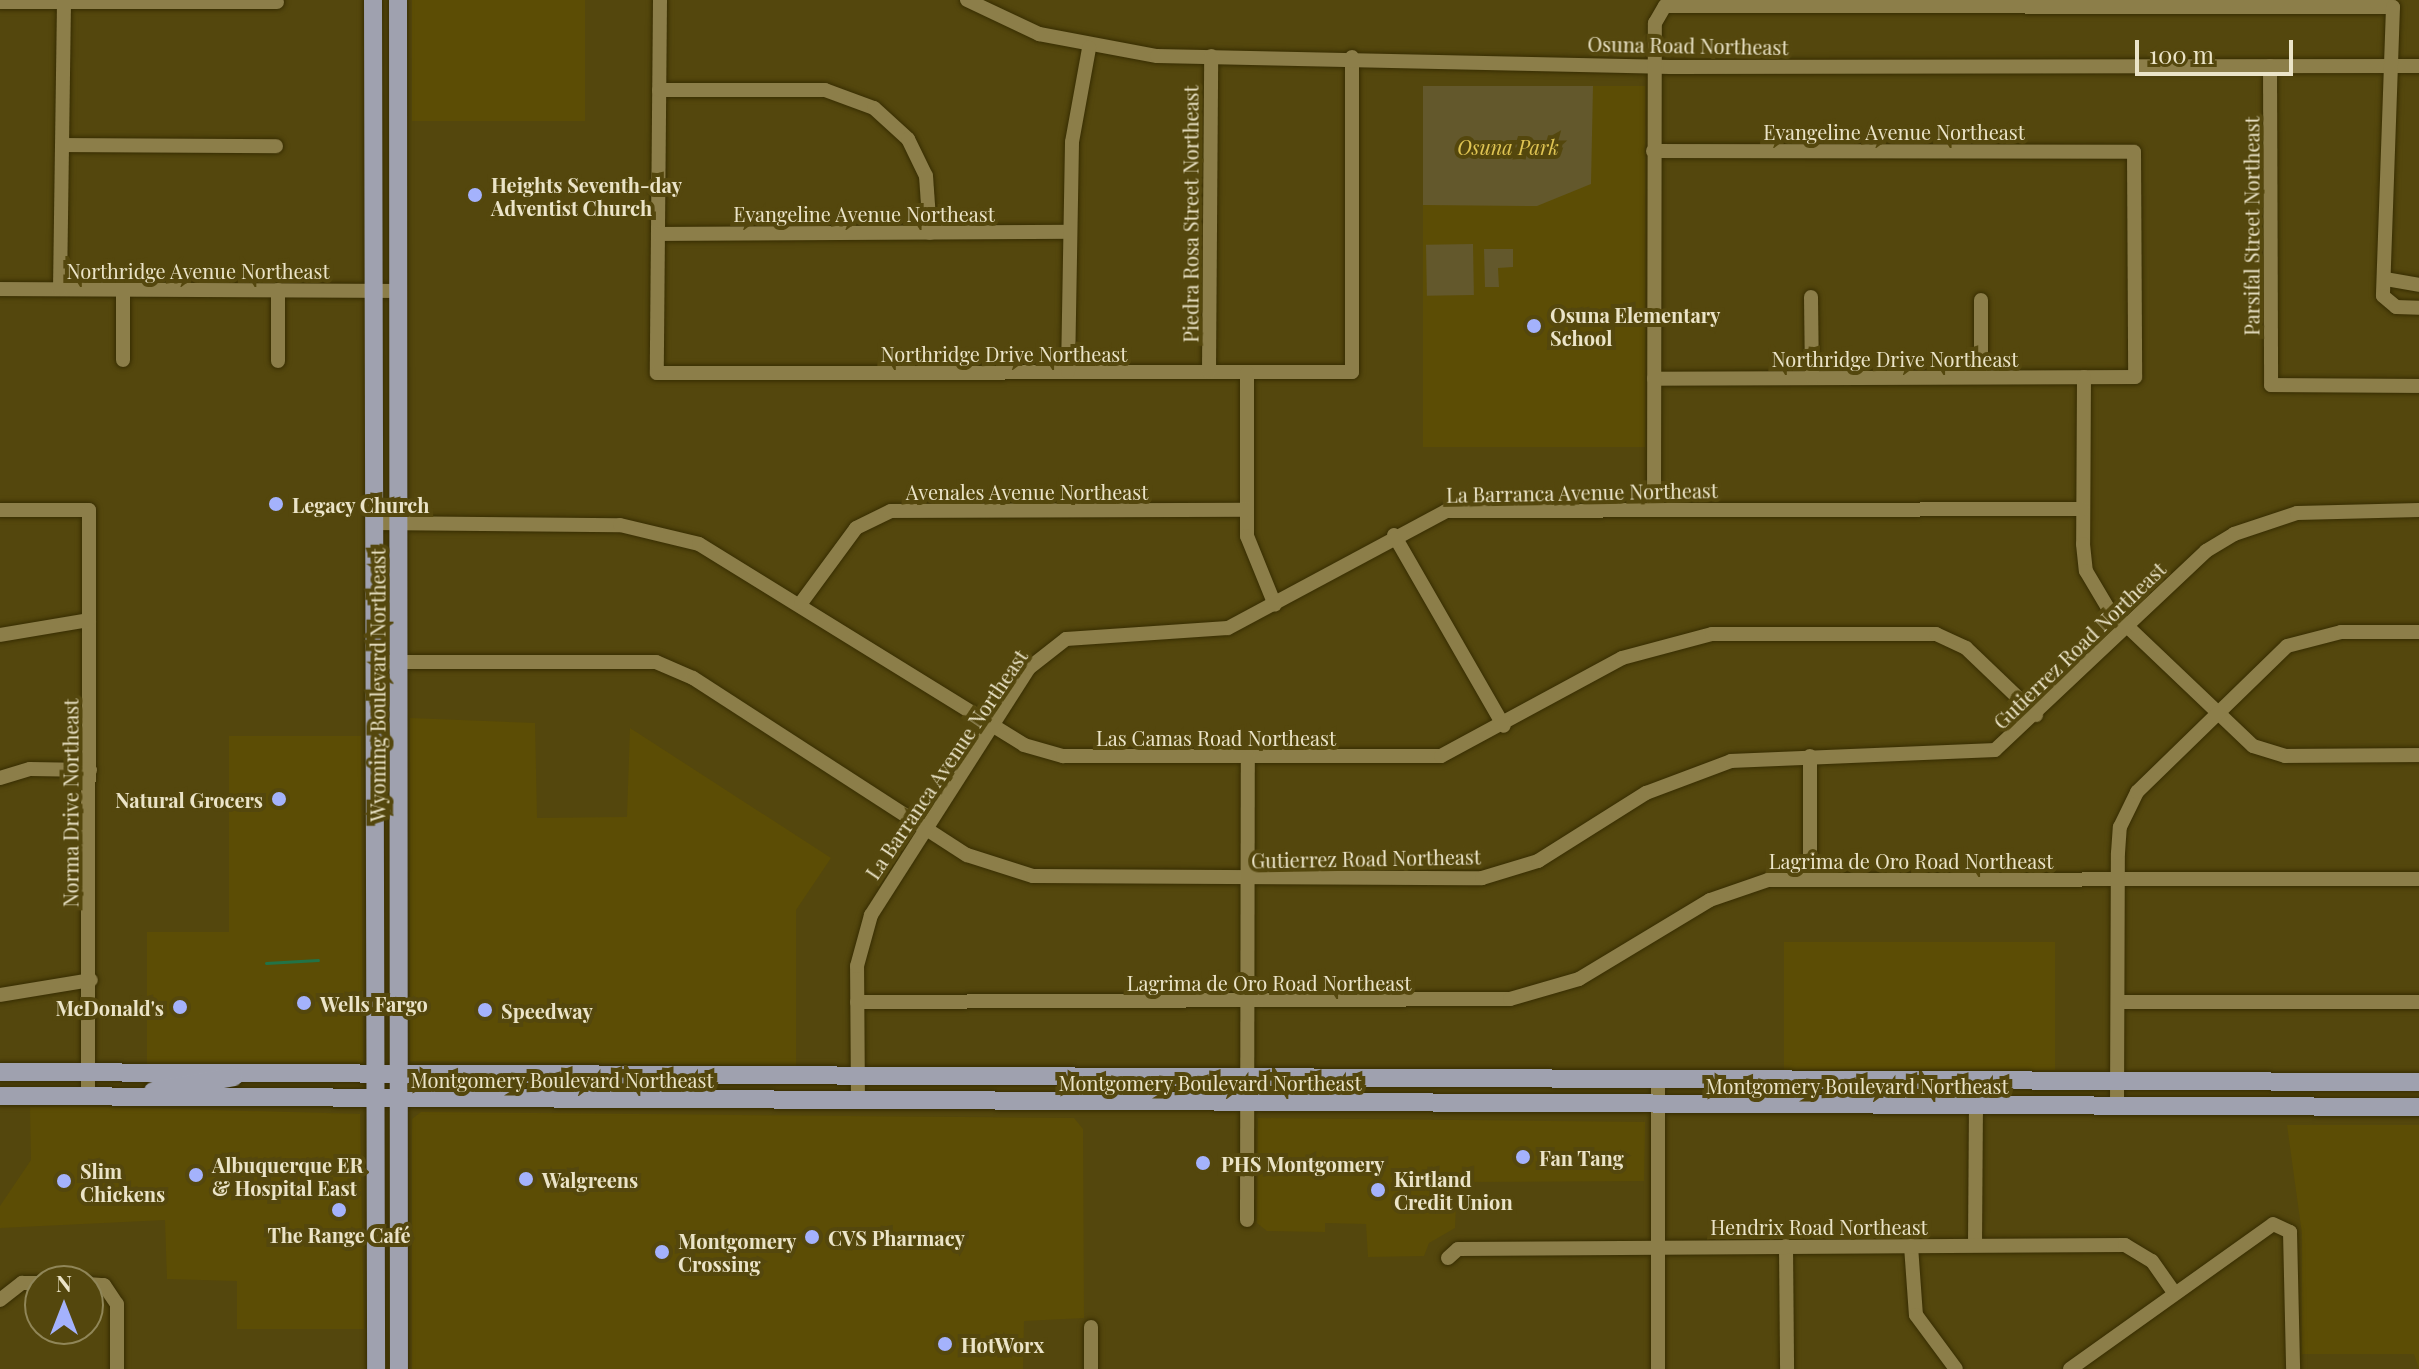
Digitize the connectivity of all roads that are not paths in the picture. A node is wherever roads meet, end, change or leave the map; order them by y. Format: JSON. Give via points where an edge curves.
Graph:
{"nodes":[{"id":1,"x":373,"y":0,"type":"edge"},
{"id":2,"x":398,"y":0,"type":"edge"},
{"id":3,"x":660,"y":0,"type":"edge"},
{"id":4,"x":967,"y":0,"type":"edge"},
{"id":5,"x":0,"y":2,"type":"edge"},
{"id":6,"x":64,"y":2,"type":"junction"},
{"id":7,"x":277,"y":2,"type":"dead end"},
{"id":8,"x":1089,"y":48,"type":"junction"},
{"id":9,"x":1211,"y":56,"type":"junction"},
{"id":10,"x":1352,"y":57,"type":"junction"},
{"id":11,"x":2270,"y":66,"type":"junction"},
{"id":12,"x":2391,"y":66,"type":"junction"},
{"id":13,"x":2419,"y":66,"type":"edge"},
{"id":14,"x":1654,"y":67,"type":"junction"},
{"id":15,"x":659,"y":90,"type":"junction"},
{"id":16,"x":63,"y":145,"type":"junction"},
{"id":17,"x":276,"y":146,"type":"dead end"},
{"id":18,"x":1653,"y":151,"type":"junction"},
{"id":19,"x":1070,"y":232,"type":"junction"},
{"id":20,"x":930,"y":233,"type":"junction"},
{"id":21,"x":658,"y":234,"type":"junction"},
{"id":22,"x":2386,"y":279,"type":"junction"},
{"id":23,"x":2419,"y":285,"type":"edge"},
{"id":24,"x":0,"y":289,"type":"edge"},
{"id":25,"x":60,"y":289,"type":"junction"},
{"id":26,"x":123,"y":289,"type":"junction"},
{"id":27,"x":278,"y":290,"type":"junction"},
{"id":28,"x":372,"y":291,"type":"junction"},
{"id":29,"x":397,"y":291,"type":"junction"},
{"id":30,"x":1811,"y":297,"type":"dead end"},
{"id":31,"x":1981,"y":300,"type":"dead end"},
{"id":32,"x":2419,"y":308,"type":"edge"},
{"id":33,"x":123,"y":360,"type":"dead end"},
{"id":34,"x":278,"y":361,"type":"dead end"},
{"id":35,"x":1068,"y":372,"type":"junction"},
{"id":36,"x":1209,"y":372,"type":"junction"},
{"id":37,"x":1247,"y":373,"type":"junction"},
{"id":38,"x":1981,"y":377,"type":"junction"},
{"id":39,"x":2084,"y":377,"type":"junction"},
{"id":40,"x":2135,"y":377,"type":"joint"},
{"id":41,"x":1812,"y":378,"type":"junction"},
{"id":42,"x":1654,"y":379,"type":"junction"},
{"id":43,"x":2419,"y":386,"type":"edge"},
{"id":44,"x":1654,"y":508,"type":"junction"},
{"id":45,"x":2083,"y":509,"type":"junction"},
{"id":46,"x":0,"y":510,"type":"edge"},
{"id":47,"x":1247,"y":510,"type":"junction"},
{"id":48,"x":2419,"y":510,"type":"edge"},
{"id":49,"x":373,"y":523,"type":"junction"},
{"id":50,"x":398,"y":523,"type":"junction"},
{"id":51,"x":1394,"y":535,"type":"junction"},
{"id":52,"x":801,"y":603,"type":"junction"},
{"id":53,"x":1275,"y":605,"type":"junction"},
{"id":54,"x":89,"y":620,"type":"junction"},
{"id":55,"x":2126,"y":627,"type":"junction"},
{"id":56,"x":2419,"y":632,"type":"edge"},
{"id":57,"x":0,"y":635,"type":"edge"},
{"id":58,"x":400,"y":658,"type":"junction"},
{"id":59,"x":373,"y":662,"type":"junction"},
{"id":60,"x":2215,"y":712,"type":"junction"},
{"id":61,"x":2036,"y":715,"type":"junction"},
{"id":62,"x":992,"y":726,"type":"junction"},
{"id":63,"x":1504,"y":726,"type":"junction"},
{"id":64,"x":2419,"y":755,"type":"edge"},
{"id":65,"x":1810,"y":756,"type":"junction"},
{"id":66,"x":1248,"y":757,"type":"junction"},
{"id":67,"x":90,"y":770,"type":"junction"},
{"id":68,"x":0,"y":778,"type":"edge"},
{"id":69,"x":925,"y":828,"type":"junction"},
{"id":70,"x":1248,"y":879,"type":"junction"},
{"id":71,"x":1810,"y":879,"type":"junction"},
{"id":72,"x":2118,"y":879,"type":"junction"},
{"id":73,"x":2419,"y":879,"type":"edge"},
{"id":74,"x":91,"y":980,"type":"junction"},
{"id":75,"x":0,"y":995,"type":"edge"},
{"id":76,"x":857,"y":1002,"type":"junction"},
{"id":77,"x":1247,"y":1002,"type":"junction"},
{"id":78,"x":2118,"y":1002,"type":"junction"},
{"id":79,"x":2419,"y":1002,"type":"edge"},
{"id":80,"x":0,"y":1072,"type":"edge"},
{"id":81,"x":90,"y":1073,"type":"junction"},
{"id":82,"x":242,"y":1073,"type":"junction"},
{"id":83,"x":372,"y":1073,"type":"junction"},
{"id":84,"x":400,"y":1073,"type":"junction"},
{"id":85,"x":858,"y":1077,"type":"junction"},
{"id":86,"x":1247,"y":1080,"type":"junction"},
{"id":87,"x":1658,"y":1082,"type":"junction"},
{"id":88,"x":2117,"y":1082,"type":"junction"},
{"id":89,"x":2419,"y":1082,"type":"edge"},
{"id":90,"x":1976,"y":1083,"type":"junction"},
{"id":91,"x":0,"y":1096,"type":"edge"},
{"id":92,"x":88,"y":1096,"type":"junction"},
{"id":93,"x":127,"y":1097,"type":"junction"},
{"id":94,"x":373,"y":1101,"type":"junction"},
{"id":95,"x":400,"y":1101,"type":"junction"},
{"id":96,"x":858,"y":1102,"type":"junction"},
{"id":97,"x":1247,"y":1104,"type":"junction"},
{"id":98,"x":1658,"y":1107,"type":"junction"},
{"id":99,"x":1976,"y":1107,"type":"junction"},
{"id":100,"x":2117,"y":1107,"type":"junction"},
{"id":101,"x":2419,"y":1107,"type":"edge"},
{"id":102,"x":1247,"y":1220,"type":"dead end"},
{"id":103,"x":1975,"y":1245,"type":"junction"},
{"id":104,"x":1786,"y":1246,"type":"junction"},
{"id":105,"x":1911,"y":1246,"type":"junction"},
{"id":106,"x":1657,"y":1249,"type":"junction"},
{"id":107,"x":1448,"y":1258,"type":"dead end"},
{"id":108,"x":24,"y":1283,"type":"edge"},
{"id":109,"x":104,"y":1290,"type":"edge"},
{"id":110,"x":2174,"y":1292,"type":"junction"},
{"id":111,"x":0,"y":1300,"type":"edge"},
{"id":112,"x":1091,"y":1327,"type":"dead end"},
{"id":113,"x":117,"y":1369,"type":"edge"},
{"id":114,"x":376,"y":1369,"type":"edge"},
{"id":115,"x":399,"y":1369,"type":"edge"},
{"id":116,"x":1091,"y":1369,"type":"edge"},
{"id":117,"x":1658,"y":1369,"type":"edge"},
{"id":118,"x":1787,"y":1369,"type":"edge"},
{"id":119,"x":1956,"y":1369,"type":"edge"},
{"id":120,"x":2070,"y":1369,"type":"edge"},
{"id":121,"x":2293,"y":1369,"type":"edge"}],
"edges":[{"from":1,"to":28,"type":"main road","name":"Wyoming Boulevard Northeast"},
{"from":2,"to":29,"type":"main road","name":"Wyoming Boulevard Northeast"},
{"from":3,"to":15,"type":"street"},
{"from":4,"to":8,"type":"street","name":"Osuna Road Northeast"},
{"from":5,"to":6,"type":"street"},
{"from":6,"to":7,"type":"street"},
{"from":6,"to":16,"type":"street"},
{"from":8,"to":9,"type":"street","name":"Osuna Road Northeast"},
{"from":8,"to":19,"type":"street","via":[[1072,142]]},
{"from":9,"to":10,"type":"street","name":"Osuna Road Northeast"},
{"from":9,"to":36,"type":"street","name":"Piedra Rosa Street Northeast"},
{"from":10,"to":14,"type":"street","name":"Osuna Road Northeast"},
{"from":10,"to":37,"type":"street","name":"Northridge Drive Northeast","via":[[1352,372]]},
{"from":11,"to":12,"type":"street","name":"Osuna Road Northeast"},
{"from":11,"to":14,"type":"street","name":"Osuna Road Northeast"},
{"from":11,"to":43,"type":"street","name":"Parsifal Street Northeast","via":[[2271,385]]},
{"from":12,"to":13,"type":"street","name":"Osuna Road Northeast"},
{"from":12,"to":14,"type":"street","via":[[2393,7],[2166,5],[1665,6],[1656,16]]},
{"from":12,"to":22,"type":"street"},
{"from":14,"to":18,"type":"street"},
{"from":15,"to":20,"type":"street","via":[[825,90],[874,108],[908,139],[926,176]]},
{"from":15,"to":21,"type":"street"},
{"from":16,"to":17,"type":"street"},
{"from":16,"to":25,"type":"street"},
{"from":18,"to":40,"type":"street","name":"Evangeline Avenue Northeast","via":[[2134,152]]},
{"from":18,"to":42,"type":"street"},
{"from":19,"to":20,"type":"street","name":"Evangeline Avenue Northeast"},
{"from":19,"to":35,"type":"street"},
{"from":20,"to":21,"type":"street","name":"Evangeline Avenue Northeast"},
{"from":21,"to":35,"type":"street","name":"Northridge Drive Northeast","via":[[657,373]]},
{"from":22,"to":23,"type":"street"},
{"from":22,"to":32,"type":"street","via":[[2388,303]]},
{"from":24,"to":25,"type":"street","name":"Northridge Avenue Northeast"},
{"from":25,"to":26,"type":"street","name":"Northridge Avenue Northeast"},
{"from":26,"to":27,"type":"street","name":"Northridge Avenue Northeast"},
{"from":26,"to":33,"type":"street"},
{"from":27,"to":28,"type":"street","name":"Northridge Avenue Northeast"},
{"from":27,"to":34,"type":"street"},
{"from":28,"to":29,"type":"street","name":"Northridge Avenue Northeast"},
{"from":28,"to":49,"type":"main road","name":"Wyoming Boulevard Northeast"},
{"from":29,"to":50,"type":"main road","name":"Wyoming Boulevard Northeast"},
{"from":30,"to":41,"type":"street"},
{"from":31,"to":38,"type":"street"},
{"from":35,"to":36,"type":"street","name":"Northridge Drive Northeast"},
{"from":36,"to":37,"type":"street","name":"Northridge Drive Northeast"},
{"from":37,"to":47,"type":"street"},
{"from":38,"to":39,"type":"street","name":"Northridge Drive Northeast"},
{"from":38,"to":41,"type":"street","name":"Northridge Drive Northeast"},
{"from":39,"to":40,"type":"street","name":"Northridge Drive Northeast"},
{"from":39,"to":45,"type":"street"},
{"from":41,"to":42,"type":"street","name":"Northridge Drive Northeast"},
{"from":42,"to":44,"type":"street"},
{"from":44,"to":45,"type":"street","name":"La Barranca Avenue Northeast"},
{"from":44,"to":51,"type":"street","name":"La Barranca Avenue Northeast","via":[[1446,511]]},
{"from":45,"to":55,"type":"street","via":[[2086,571]]},
{"from":46,"to":54,"type":"street","name":"Norma Drive Northeast","via":[[89,510]]},
{"from":47,"to":52,"type":"street","name":"Avenales Avenue Northeast","via":[[891,511],[856,528]]},
{"from":47,"to":53,"type":"street","via":[[1253,564]]},
{"from":48,"to":55,"type":"street","name":"Gutierrez Road Northeast","via":[[2328,510],[2263,523],[2206,551]]},
{"from":49,"to":50,"type":"street","name":"Las Camas Road Northeast"},
{"from":49,"to":59,"type":"main road","name":"Wyoming Boulevard Northeast"},
{"from":50,"to":52,"type":"street","name":"Las Camas Road Northeast","via":[[650,529],[720,553]]},
{"from":50,"to":58,"type":"main road","name":"Wyoming Boulevard Northeast"},
{"from":51,"to":53,"type":"street","name":"La Barranca Avenue Northeast"},
{"from":51,"to":63,"type":"street"},
{"from":52,"to":62,"type":"street","name":"Las Camas Road Northeast"},
{"from":53,"to":62,"type":"street","name":"La Barranca Avenue Northeast","via":[[1208,633],[1066,639],[1029,668]]},
{"from":54,"to":57,"type":"street"},
{"from":54,"to":67,"type":"street","name":"Norma Drive Northeast"},
{"from":55,"to":60,"type":"street"},
{"from":55,"to":61,"type":"street","name":"Gutierrez Road Northeast"},
{"from":56,"to":60,"type":"street","via":[[2300,640],[2263,663]]},
{"from":58,"to":59,"type":"street","name":"Gutierrez Road Northeast"},
{"from":58,"to":69,"type":"street","name":"Gutierrez Road Northeast","via":[[656,662],[693,678]]},
{"from":58,"to":84,"type":"main road","name":"Wyoming Boulevard Northeast"},
{"from":59,"to":83,"type":"main road","name":"Wyoming Boulevard Northeast"},
{"from":60,"to":64,"type":"street","via":[[2244,740],[2275,754]]},
{"from":60,"to":72,"type":"street","via":[[2128,807]]},
{"from":61,"to":63,"type":"street","name":"Las Camas Road Northeast","via":[[1966,648],[1936,634],[1737,633],[1650,646]]},
{"from":61,"to":65,"type":"street","name":"Gutierrez Road Northeast","via":[[2013,739],[1978,755]]},
{"from":62,"to":66,"type":"street","name":"Las Camas Road Northeast","via":[[1063,756]]},
{"from":62,"to":69,"type":"street","name":"La Barranca Avenue Northeast"},
{"from":63,"to":66,"type":"street","name":"Las Camas Road Northeast","via":[[1441,756]]},
{"from":65,"to":70,"type":"street","name":"Gutierrez Road Northeast","via":[[1744,759],[1688,774],[1502,875]]},
{"from":65,"to":71,"type":"street"},
{"from":66,"to":70,"type":"street"},
{"from":67,"to":68,"type":"street","via":[[30,769]]},
{"from":67,"to":74,"type":"street","name":"Norma Drive Northeast"},
{"from":69,"to":70,"type":"street","name":"Gutierrez Road Northeast","via":[[967,855],[1033,876]]},
{"from":69,"to":76,"type":"street","name":"La Barranca Avenue Northeast","via":[[871,915]]},
{"from":70,"to":77,"type":"street"},
{"from":71,"to":72,"type":"street","name":"Lagrima de Oro Road Northeast"},
{"from":71,"to":77,"type":"street","name":"Lagrima de Oro Road Northeast","via":[[1728,890],[1600,969],[1533,995],[1480,1002]]},
{"from":72,"to":73,"type":"street","name":"Lagrima de Oro Road Northeast"},
{"from":72,"to":78,"type":"street"},
{"from":74,"to":75,"type":"street"},
{"from":74,"to":81,"type":"street","name":"Norma Drive Northeast"},
{"from":76,"to":77,"type":"street","name":"Lagrima de Oro Road Northeast"},
{"from":76,"to":85,"type":"street","name":"La Barranca Avenue Northeast"},
{"from":77,"to":86,"type":"street"},
{"from":78,"to":79,"type":"street"},
{"from":78,"to":88,"type":"street"},
{"from":80,"to":81,"type":"main road","name":"Montgomery Boulevard Northeast"},
{"from":81,"to":82,"type":"main road","name":"Montgomery Boulevard Northeast"},
{"from":81,"to":92,"type":"street","name":"Norma Drive Northeast"},
{"from":82,"to":83,"type":"main road","name":"Montgomery Boulevard Northeast"},
{"from":82,"to":93,"type":"main road","via":[[213,1085]]},
{"from":83,"to":84,"type":"main road","name":"Montgomery Boulevard Northeast"},
{"from":83,"to":94,"type":"main road","name":"Wyoming Boulevard Northeast"},
{"from":84,"to":85,"type":"main road","name":"Montgomery Boulevard Northeast"},
{"from":84,"to":95,"type":"main road","name":"Wyoming Boulevard Northeast"},
{"from":85,"to":86,"type":"main road","name":"Montgomery Boulevard Northeast"},
{"from":85,"to":96,"type":"street","name":"La Barranca Avenue Northeast"},
{"from":86,"to":87,"type":"main road","name":"Montgomery Boulevard Northeast"},
{"from":86,"to":97,"type":"street"},
{"from":87,"to":90,"type":"main road","name":"Montgomery Boulevard Northeast"},
{"from":87,"to":98,"type":"street"},
{"from":88,"to":89,"type":"main road","name":"Montgomery Boulevard Northeast"},
{"from":88,"to":90,"type":"main road","name":"Montgomery Boulevard Northeast"},
{"from":88,"to":100,"type":"street"},
{"from":90,"to":99,"type":"street"},
{"from":91,"to":92,"type":"main road","name":"Montgomery Boulevard Northeast"},
{"from":92,"to":93,"type":"main road","name":"Montgomery Boulevard Northeast"},
{"from":93,"to":94,"type":"main road","name":"Montgomery Boulevard Northeast"},
{"from":94,"to":95,"type":"main road","name":"Montgomery Boulevard Northeast"},
{"from":94,"to":114,"type":"main road","name":"Wyoming Boulevard Northeast"},
{"from":95,"to":96,"type":"main road","name":"Montgomery Boulevard Northeast"},
{"from":95,"to":115,"type":"main road","name":"Wyoming Boulevard Northeast"},
{"from":96,"to":97,"type":"main road","name":"Montgomery Boulevard Northeast"},
{"from":97,"to":98,"type":"main road","name":"Montgomery Boulevard Northeast"},
{"from":97,"to":102,"type":"street"},
{"from":98,"to":99,"type":"main road","name":"Montgomery Boulevard Northeast"},
{"from":98,"to":106,"type":"street"},
{"from":99,"to":100,"type":"main road","name":"Montgomery Boulevard Northeast"},
{"from":99,"to":103,"type":"street"},
{"from":100,"to":101,"type":"main road","name":"Montgomery Boulevard Northeast"},
{"from":103,"to":105,"type":"street","name":"Hendrix Road Northeast"},
{"from":103,"to":110,"type":"street","name":"Hendrix Road Northeast","via":[[2125,1245],[2152,1261]]},
{"from":104,"to":105,"type":"street","name":"Hendrix Road Northeast"},
{"from":104,"to":106,"type":"street","name":"Hendrix Road Northeast"},
{"from":104,"to":118,"type":"street"},
{"from":105,"to":119,"type":"street","via":[[1916,1315]]},
{"from":106,"to":107,"type":"street","name":"Hendrix Road Northeast","via":[[1458,1249]]},
{"from":106,"to":117,"type":"street"},
{"from":108,"to":111,"type":"street"},
{"from":109,"to":113,"type":"street","via":[[114,1293]]},
{"from":110,"to":120,"type":"street"},
{"from":110,"to":121,"type":"street","via":[[2273,1224],[2290,1232]]},
{"from":112,"to":116,"type":"street"}]}
